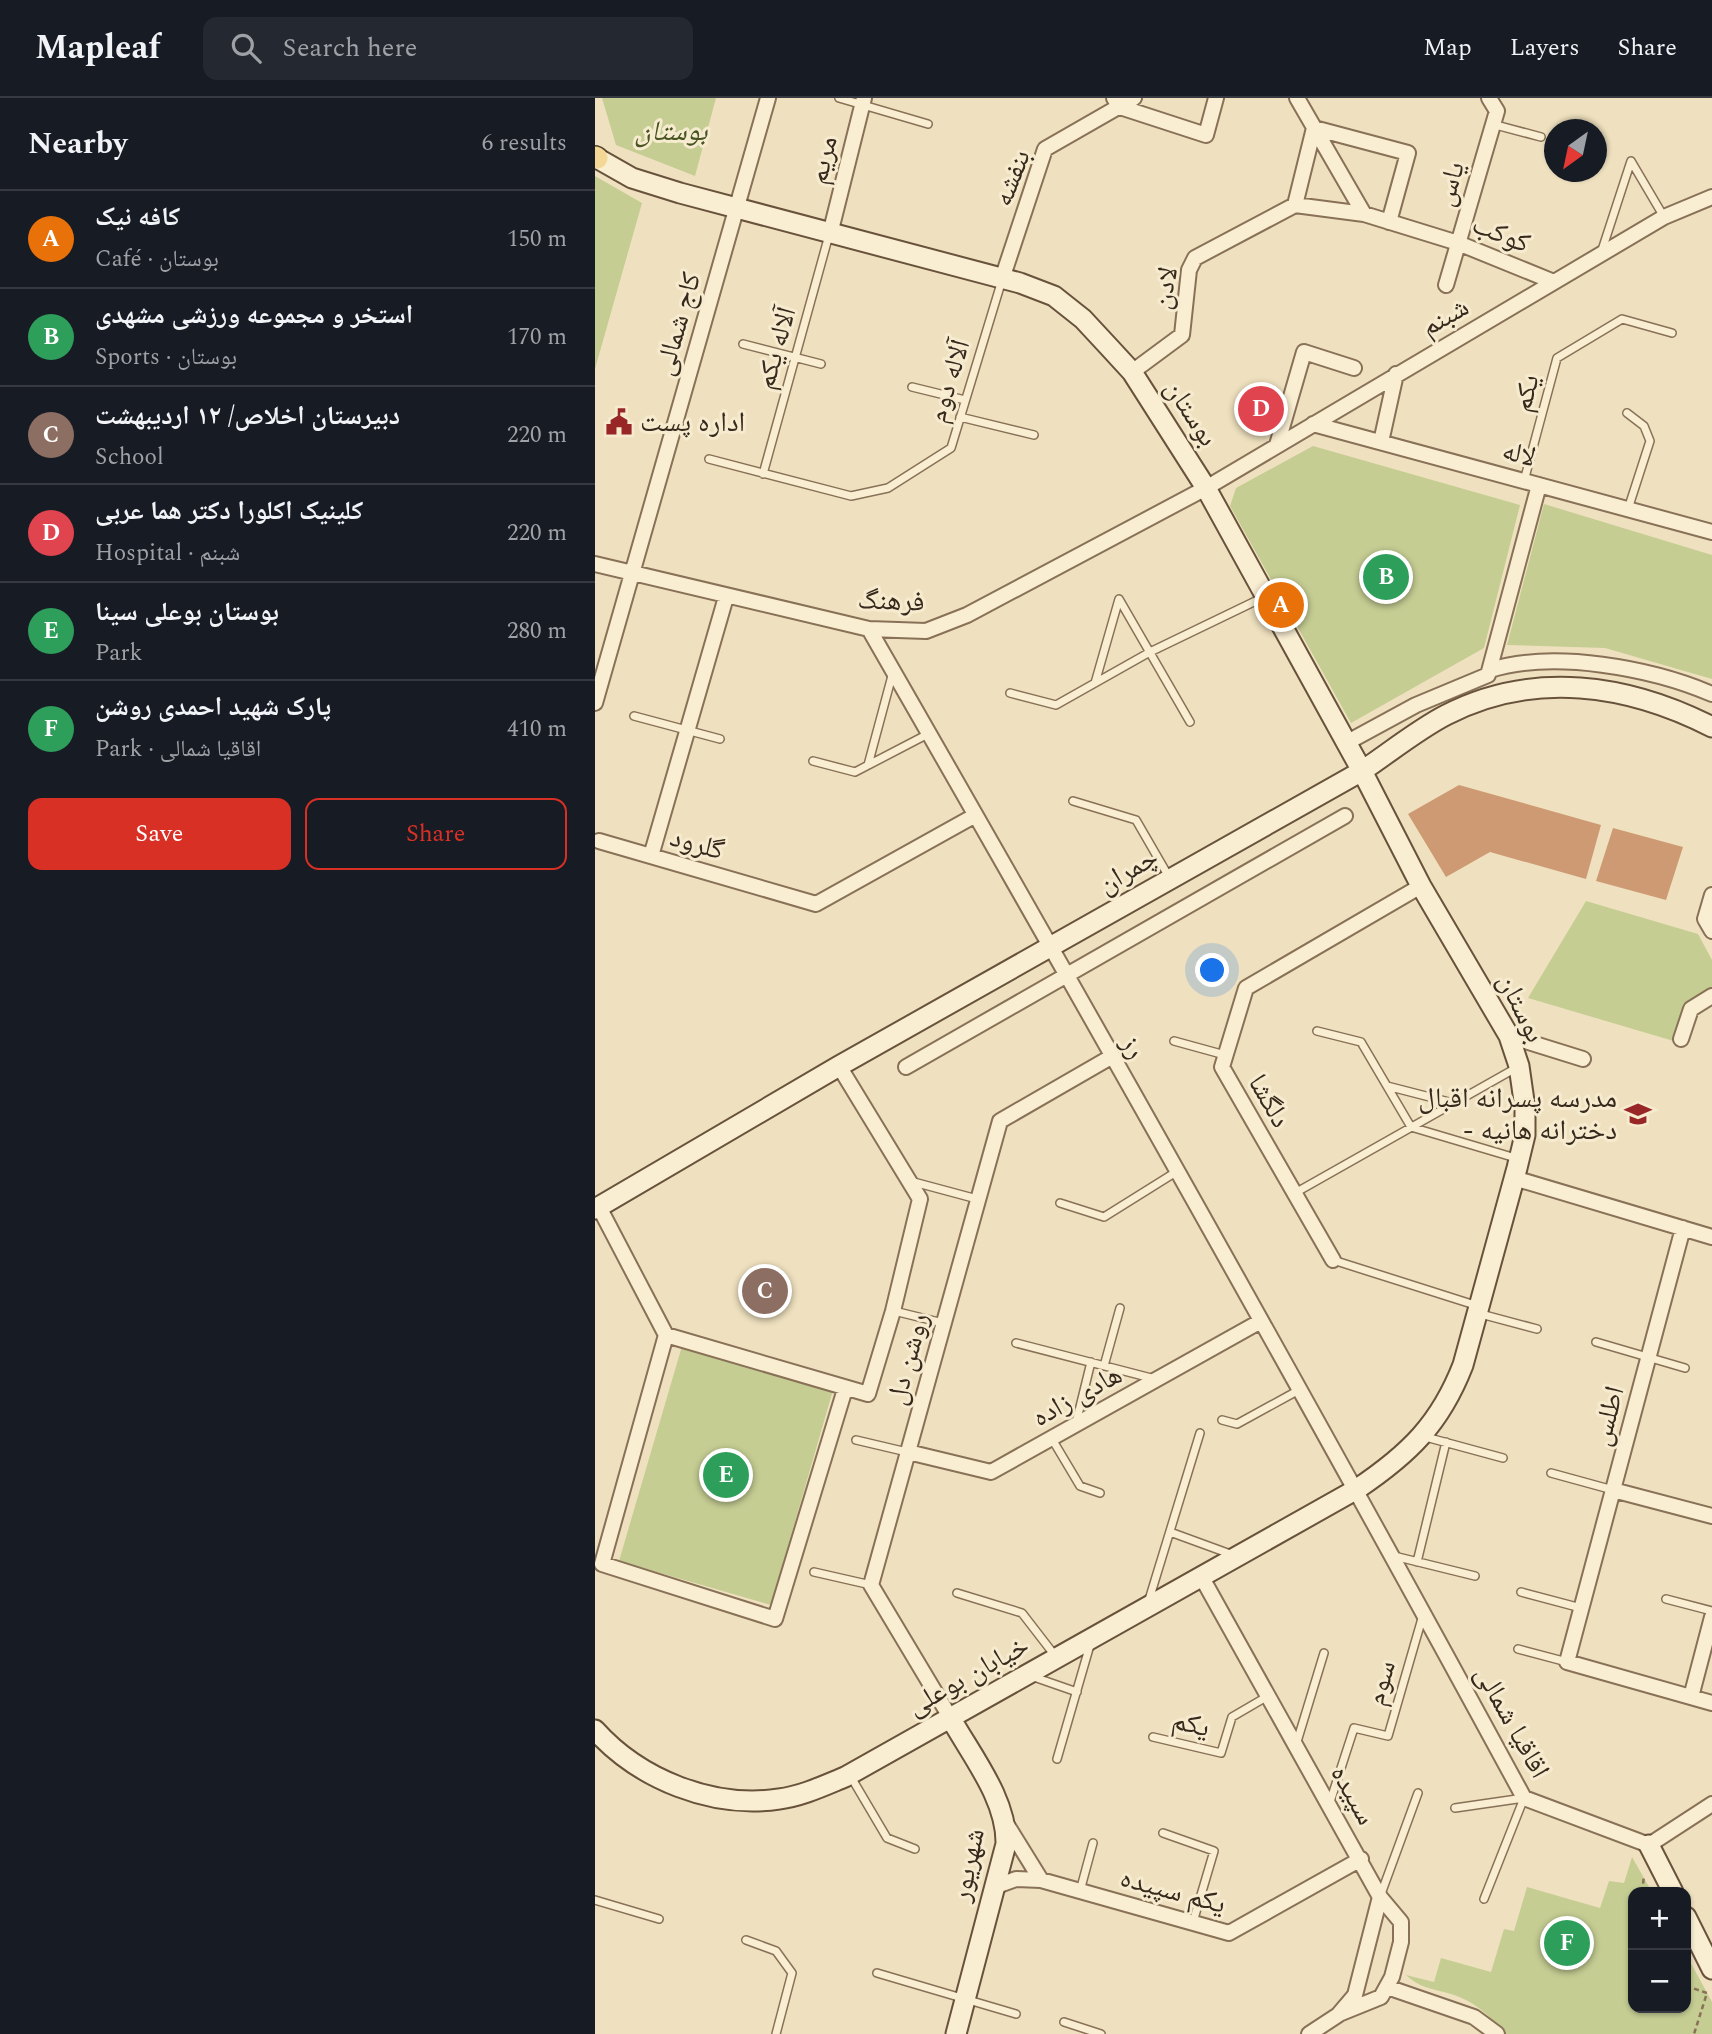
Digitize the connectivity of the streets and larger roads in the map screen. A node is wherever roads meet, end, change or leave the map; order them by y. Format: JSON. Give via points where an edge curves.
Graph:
{"nodes":[{"id":1,"x":768,"y":98,"type":"edge"},
{"id":2,"x":1134,"y":98,"type":"edge"},
{"id":3,"x":1216,"y":98,"type":"edge"},
{"id":4,"x":1297,"y":98,"type":"edge"},
{"id":5,"x":1489,"y":98,"type":"edge"},
{"id":6,"x":863,"y":101,"type":"edge"},
{"id":7,"x":1117,"y":102,"type":"edge"},
{"id":8,"x":1314,"y":128,"type":"junction"},
{"id":9,"x":596,"y":158,"type":"edge"},
{"id":10,"x":1712,"y":197,"type":"edge"},
{"id":11,"x":1295,"y":205,"type":"junction"},
{"id":12,"x":737,"y":208,"type":"junction"},
{"id":13,"x":1364,"y":215,"type":"junction"},
{"id":14,"x":1389,"y":222,"type":"junction"},
{"id":15,"x":829,"y":234,"type":"junction"},
{"id":16,"x":1458,"y":243,"type":"junction"},
{"id":17,"x":1002,"y":279,"type":"junction"},
{"id":18,"x":1554,"y":282,"type":"junction"},
{"id":19,"x":1446,"y":285,"type":"dead end"},
{"id":20,"x":1353,"y":368,"type":"dead end"},
{"id":21,"x":1132,"y":372,"type":"junction"},
{"id":22,"x":1397,"y":374,"type":"junction"},
{"id":23,"x":1313,"y":424,"type":"junction"},
{"id":24,"x":1381,"y":442,"type":"junction"},
{"id":25,"x":1277,"y":445,"type":"junction"},
{"id":26,"x":1539,"y":485,"type":"junction"},
{"id":27,"x":1206,"y":488,"type":"junction"},
{"id":28,"x":1712,"y":532,"type":"edge"},
{"id":29,"x":595,"y":564,"type":"edge"},
{"id":30,"x":631,"y":575,"type":"junction"},
{"id":31,"x":726,"y":597,"type":"junction"},
{"id":32,"x":869,"y":629,"type":"junction"},
{"id":33,"x":1490,"y":670,"type":"junction"},
{"id":34,"x":1712,"y":694,"type":"edge"},
{"id":35,"x":595,"y":703,"type":"edge"},
{"id":36,"x":1712,"y":727,"type":"edge"},
{"id":37,"x":1346,"y":743,"type":"junction"},
{"id":38,"x":1362,"y":771,"type":"junction"},
{"id":39,"x":974,"y":816,"type":"junction"},
{"id":40,"x":1345,"y":816,"type":"dead end"},
{"id":41,"x":599,"y":841,"type":"dead end"},
{"id":42,"x":650,"y":856,"type":"junction"},
{"id":43,"x":1421,"y":886,"type":"junction"},
{"id":44,"x":1712,"y":895,"type":"edge"},
{"id":45,"x":1712,"y":931,"type":"edge"},
{"id":46,"x":1053,"y":947,"type":"junction"},
{"id":47,"x":1067,"y":974,"type":"junction"},
{"id":48,"x":1712,"y":996,"type":"edge"},
{"id":49,"x":1509,"y":1036,"type":"junction"},
{"id":50,"x":1681,"y":1039,"type":"dead end"},
{"id":51,"x":1111,"y":1057,"type":"junction"},
{"id":52,"x":1583,"y":1059,"type":"dead end"},
{"id":53,"x":839,"y":1066,"type":"junction"},
{"id":54,"x":906,"y":1067,"type":"dead end"},
{"id":55,"x":1517,"y":1169,"type":"junction"},
{"id":56,"x":597,"y":1208,"type":"edge"},
{"id":57,"x":1683,"y":1228,"type":"junction"},
{"id":58,"x":1712,"y":1237,"type":"edge"},
{"id":59,"x":1333,"y":1260,"type":"road end"},
{"id":60,"x":1261,"y":1321,"type":"junction"},
{"id":61,"x":666,"y":1335,"type":"junction"},
{"id":62,"x":845,"y":1389,"type":"junction"},
{"id":63,"x":908,"y":1452,"type":"junction"},
{"id":64,"x":1357,"y":1489,"type":"junction"},
{"id":65,"x":1613,"y":1490,"type":"junction"},
{"id":66,"x":1712,"y":1516,"type":"edge"},
{"id":67,"x":1201,"y":1576,"type":"junction"},
{"id":68,"x":1712,"y":1617,"type":"edge"},
{"id":69,"x":1691,"y":1697,"type":"junction"},
{"id":70,"x":1712,"y":1703,"type":"edge"},
{"id":71,"x":950,"y":1717,"type":"junction"},
{"id":72,"x":595,"y":1730,"type":"edge"},
{"id":73,"x":1712,"y":1804,"type":"edge"},
{"id":74,"x":1007,"y":1825,"type":"junction"},
{"id":75,"x":1650,"y":1845,"type":"junction"},
{"id":76,"x":1361,"y":1859,"type":"junction"},
{"id":77,"x":1041,"y":1880,"type":"junction"},
{"id":78,"x":994,"y":1887,"type":"junction"},
{"id":79,"x":1671,"y":1887,"type":"edge"},
{"id":80,"x":1380,"y":1897,"type":"junction"},
{"id":81,"x":1691,"y":1927,"type":"edge"},
{"id":82,"x":1712,"y":1969,"type":"edge"},
{"id":83,"x":1387,"y":1987,"type":"junction"},
{"id":84,"x":1338,"y":2015,"type":"junction"},
{"id":85,"x":1312,"y":2033,"type":"edge"},
{"id":86,"x":956,"y":2034,"type":"edge"},
{"id":87,"x":1497,"y":2034,"type":"edge"}],
"edges":[{"from":1,"to":12,"type":"street","name":"کاج شمالی"},
{"from":2,"to":7,"type":"street","name":"بنفشه"},
{"from":3,"to":7,"type":"street","via":[[1206,135]]},
{"from":4,"to":8,"type":"street"},
{"from":5,"to":16,"type":"street","name":"یاس","via":[[1497,111]]},
{"from":6,"to":15,"type":"street","name":"مریم"},
{"from":7,"to":17,"type":"street","name":"بنفشه","via":[[1045,149]]},
{"from":8,"to":11,"type":"street"},
{"from":8,"to":13,"type":"street"},
{"from":8,"to":14,"type":"street","via":[[1408,153]]},
{"from":9,"to":12,"type":"street","name":"بوستان","via":[[632,178]]},
{"from":10,"to":18,"type":"street","name":"شبنم","via":[[1664,217]]},
{"from":11,"to":13,"type":"street"},
{"from":11,"to":21,"type":"street","name":"لادن","via":[[1195,258],[1189,270],[1182,335]]},
{"from":12,"to":15,"type":"street","name":"بوستان"},
{"from":12,"to":30,"type":"street","name":"کاج شمالی"},
{"from":13,"to":14,"type":"street","name":"کوکب"},
{"from":14,"to":16,"type":"street","name":"کوکب"},
{"from":15,"to":17,"type":"street","name":"بوستان"},
{"from":16,"to":18,"type":"street","name":"کوکب"},
{"from":16,"to":19,"type":"street","name":"یاس"},
{"from":17,"to":21,"type":"street","name":"بوستان","via":[[1054,296],[1083,319]]},
{"from":18,"to":22,"type":"street","name":"شبنم"},
{"from":20,"to":25,"type":"street","via":[[1304,352]]},
{"from":21,"to":27,"type":"street","name":"بوستان"},
{"from":22,"to":23,"type":"street","name":"شبنم"},
{"from":22,"to":24,"type":"street"},
{"from":23,"to":24,"type":"street","name":"لاله"},
{"from":23,"to":25,"type":"street","name":"شبنم"},
{"from":24,"to":26,"type":"street","name":"لاله"},
{"from":25,"to":27,"type":"street","name":"شبنم"},
{"from":26,"to":28,"type":"street","name":"لاله"},
{"from":26,"to":33,"type":"street"},
{"from":27,"to":32,"type":"street","name":"فرهنگ","via":[[967,615],[926,631]]},
{"from":27,"to":37,"type":"street","name":"بوستان"},
{"from":29,"to":30,"type":"street","name":"فرهنگ"},
{"from":30,"to":31,"type":"street","name":"فرهنگ"},
{"from":30,"to":35,"type":"street","name":"کاج شمالی"},
{"from":31,"to":32,"type":"street","name":"فرهنگ"},
{"from":31,"to":42,"type":"street","name":"گلرود"},
{"from":32,"to":39,"type":"street","name":"رز"},
{"from":33,"to":34,"type":"street","via":[[1518,661],[1582,664],[1684,682]]},
{"from":33,"to":37,"type":"street","via":[[1488,675],[1416,705]]},
{"from":36,"to":38,"type":"street","name":"چمران","via":[[1615,691],[1526,688],[1480,700],[1445,716]]},
{"from":37,"to":38,"type":"street","name":"بوستان"},
{"from":38,"to":43,"type":"street","name":"بوستان"},
{"from":38,"to":46,"type":"street","name":"چمران"},
{"from":39,"to":42,"type":"street","name":"گلرود","via":[[816,904]]},
{"from":39,"to":46,"type":"street","name":"رز"},
{"from":40,"to":47,"type":"street"},
{"from":41,"to":42,"type":"street"},
{"from":43,"to":49,"type":"street","name":"بوستان"},
{"from":43,"to":59,"type":"street","name":"دلگشا","via":[[1246,988],[1221,1067]]},
{"from":44,"to":45,"type":"street","via":[[1705,919]]},
{"from":46,"to":47,"type":"street","name":"رز"},
{"from":46,"to":53,"type":"street","name":"چمران"},
{"from":47,"to":51,"type":"street","name":"رز"},
{"from":47,"to":54,"type":"street"},
{"from":48,"to":50,"type":"street","via":[[1691,1009]]},
{"from":49,"to":52,"type":"street"},
{"from":49,"to":55,"type":"street","name":"بوستان","via":[[1525,1108],[1525,1135]]},
{"from":51,"to":60,"type":"street","name":"رز"},
{"from":51,"to":63,"type":"street","name":"روشن دل","via":[[1000,1121]]},
{"from":53,"to":56,"type":"street","name":"چمران"},
{"from":53,"to":62,"type":"street","via":[[919,1199],[868,1394]]},
{"from":55,"to":57,"type":"street"},
{"from":55,"to":64,"type":"street","name":"بوستان","via":[[1452,1394],[1422,1436]]},
{"from":56,"to":61,"type":"street"},
{"from":57,"to":58,"type":"street"},
{"from":57,"to":65,"type":"street","name":"اطلس"},
{"from":60,"to":63,"type":"street","name":"هادی زاده","via":[[991,1472]]},
{"from":60,"to":64,"type":"street","name":"رز"},
{"from":61,"to":62,"type":"street"},
{"from":61,"to":62,"type":"street","via":[[602,1564],[775,1619]]},
{"from":63,"to":71,"type":"street","name":"روشن دل","via":[[871,1585]]},
{"from":64,"to":67,"type":"street","name":"خیابان بوعلی"},
{"from":64,"to":75,"type":"street","name":"اقاقیا شمالی","via":[[1524,1798]]},
{"from":65,"to":66,"type":"street"},
{"from":65,"to":69,"type":"street","name":"اطلس","via":[[1567,1662]]},
{"from":67,"to":71,"type":"street","name":"خیابان بوعلی"},
{"from":67,"to":76,"type":"street","name":"سپیده"},
{"from":68,"to":69,"type":"street"},
{"from":69,"to":70,"type":"street"},
{"from":71,"to":72,"type":"street","name":"خیابان بوعلی","via":[[849,1774],[809,1793],[778,1800],[747,1801],[698,1793],[660,1779],[633,1764]]},
{"from":71,"to":74,"type":"street","name":"شهریور"},
{"from":73,"to":75,"type":"street"},
{"from":74,"to":77,"type":"street"},
{"from":74,"to":78,"type":"street","name":"شهریور"},
{"from":75,"to":79,"type":"street"},
{"from":76,"to":77,"type":"street","name":"یکم سپیده","via":[[1229,1933]]},
{"from":76,"to":80,"type":"street","name":"سپیده"},
{"from":77,"to":78,"type":"street","name":"یکم سپیده","via":[[1016,1879]]},
{"from":78,"to":86,"type":"street","name":"شهریور"},
{"from":80,"to":83,"type":"street","name":"سپیده","via":[[1401,1922],[1402,1931]]},
{"from":80,"to":84,"type":"street","via":[[1355,1995]]},
{"from":81,"to":82,"type":"street"},
{"from":83,"to":84,"type":"street","via":[[1381,1997]]},
{"from":83,"to":87,"type":"street","via":[[1474,2017]]},
{"from":84,"to":85,"type":"street"}]}
